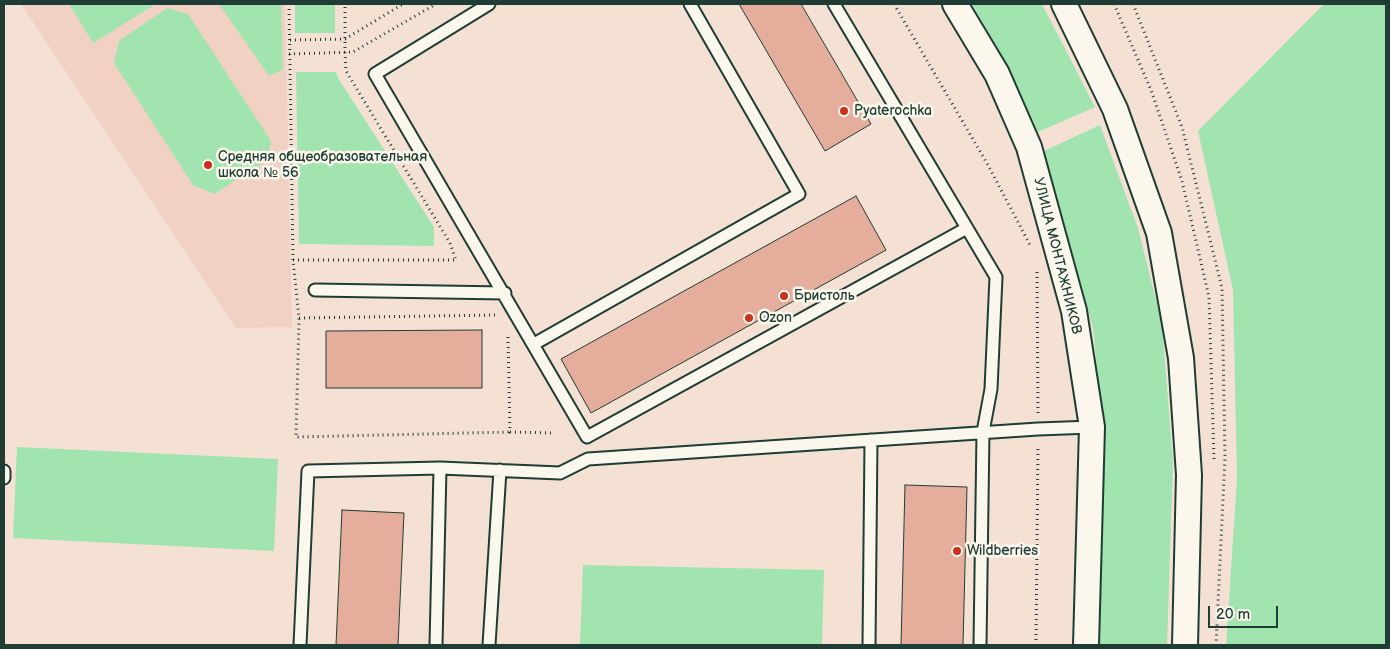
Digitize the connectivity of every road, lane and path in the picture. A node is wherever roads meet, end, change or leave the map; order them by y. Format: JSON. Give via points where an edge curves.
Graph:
{"nodes":[{"id":1,"x":345,"y":4,"type":"edge"},
{"id":2,"x":403,"y":4,"type":"edge"},
{"id":3,"x":436,"y":4,"type":"edge"},
{"id":4,"x":489,"y":4,"type":"edge"},
{"id":5,"x":690,"y":4,"type":"edge"},
{"id":6,"x":834,"y":4,"type":"edge"},
{"id":7,"x":956,"y":4,"type":"edge"},
{"id":8,"x":1064,"y":4,"type":"edge"},
{"id":9,"x":1133,"y":4,"type":"edge"},
{"id":10,"x":345,"y":39,"type":"junction"},
{"id":11,"x":290,"y":40,"type":"dead end"},
{"id":12,"x":345,"y":53,"type":"junction"},
{"id":13,"x":290,"y":54,"type":"dead end"},
{"id":14,"x":967,"y":228,"type":"junction"},
{"id":15,"x":294,"y":260,"type":"dead end"},
{"id":16,"x":315,"y":290,"type":"dead end"},
{"id":17,"x":505,"y":293,"type":"junction"},
{"id":18,"x":500,"y":314,"type":"dead end"},
{"id":19,"x":298,"y":318,"type":"dead end"},
{"id":20,"x":508,"y":332,"type":"dead end"},
{"id":21,"x":534,"y":344,"type":"junction"},
{"id":22,"x":1092,"y":427,"type":"junction"},
{"id":23,"x":983,"y":432,"type":"junction"},
{"id":24,"x":555,"y":433,"type":"dead end"},
{"id":25,"x":587,"y":437,"type":"junction"},
{"id":26,"x":871,"y":440,"type":"junction"},
{"id":27,"x":588,"y":459,"type":"junction"},
{"id":28,"x":440,"y":468,"type":"junction"},
{"id":29,"x":500,"y":470,"type":"junction"},
{"id":30,"x":4,"y":471,"type":"edge"},
{"id":31,"x":4,"y":478,"type":"edge"},
{"id":32,"x":300,"y":645,"type":"edge"},
{"id":33,"x":436,"y":645,"type":"edge"},
{"id":34,"x":489,"y":645,"type":"edge"},
{"id":35,"x":868,"y":645,"type":"edge"},
{"id":36,"x":980,"y":645,"type":"edge"},
{"id":37,"x":1086,"y":645,"type":"edge"},
{"id":38,"x":1185,"y":645,"type":"edge"},
{"id":39,"x":1216,"y":645,"type":"edge"}],
"edges":[{"from":1,"to":10,"type":"path"},
{"from":2,"to":10,"type":"path"},
{"from":3,"to":12,"type":"path","via":[[353,52]]},
{"from":4,"to":17,"type":"lane","via":[[375,74]]},
{"from":5,"to":21,"type":"lane","via":[[799,194]]},
{"from":6,"to":14,"type":"lane"},
{"from":7,"to":22,"type":"street","name":"УЛИЦА МОНТАЖНИКОВ","via":[[997,74],[1029,147],[1074,310]]},
{"from":8,"to":38,"type":"street","via":[[1116,109],[1159,233],[1181,358],[1189,475]]},
{"from":9,"to":39,"type":"path","via":[[1182,126],[1222,288],[1225,458]]},
{"from":10,"to":11,"type":"path"},
{"from":10,"to":12,"type":"path"},
{"from":12,"to":13,"type":"path"},
{"from":12,"to":15,"type":"path","via":[[346,71],[450,244],[456,260]]},
{"from":14,"to":23,"type":"lane","via":[[996,277],[991,389]]},
{"from":14,"to":25,"type":"lane"},
{"from":16,"to":17,"type":"lane"},
{"from":17,"to":21,"type":"lane"},
{"from":18,"to":19,"type":"path"},
{"from":20,"to":24,"type":"path","via":[[510,432]]},
{"from":21,"to":25,"type":"lane"},
{"from":22,"to":23,"type":"lane"},
{"from":22,"to":37,"type":"street","name":"УЛИЦА МОНТАЖНИКОВ"},
{"from":23,"to":26,"type":"lane"},
{"from":23,"to":36,"type":"lane"},
{"from":25,"to":27,"type":"lane"},
{"from":26,"to":27,"type":"lane"},
{"from":26,"to":35,"type":"lane"},
{"from":27,"to":29,"type":"lane","via":[[560,473]]},
{"from":28,"to":29,"type":"lane"},
{"from":28,"to":32,"type":"lane","via":[[308,471]]},
{"from":28,"to":33,"type":"lane"},
{"from":29,"to":34,"type":"lane"},
{"from":30,"to":31,"type":"lane"}]}
